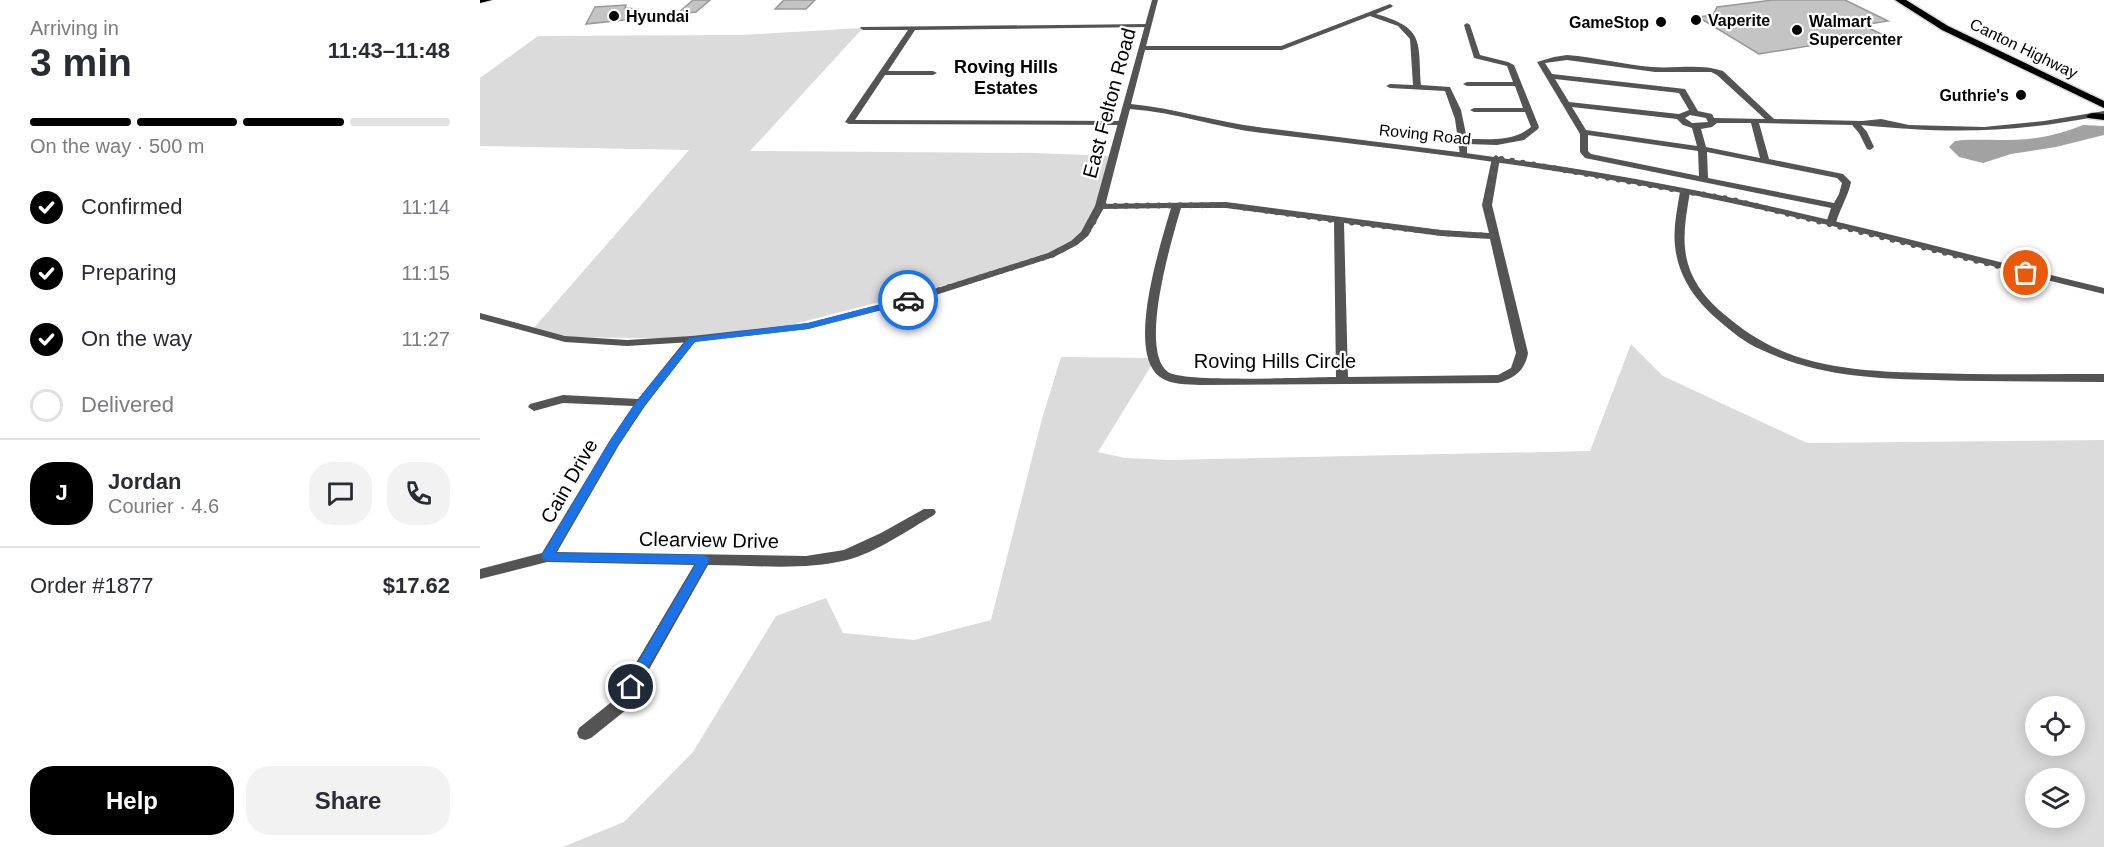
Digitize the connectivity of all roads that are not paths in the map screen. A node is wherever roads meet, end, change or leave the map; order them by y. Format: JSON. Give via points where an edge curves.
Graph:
{"nodes":[{"id":1,"x":488,"y":0,"type":"edge"},
{"id":2,"x":1155,"y":0,"type":"edge"},
{"id":3,"x":1900,"y":0,"type":"edge"},
{"id":4,"x":1919,"y":0,"type":"edge"},
{"id":5,"x":480,"y":1,"type":"edge"},
{"id":6,"x":1390,"y":6,"type":"dead end"},
{"id":7,"x":1370,"y":14,"type":"junction"},
{"id":8,"x":1467,"y":25,"type":"dead end"},
{"id":9,"x":1148,"y":26,"type":"junction"},
{"id":10,"x":862,"y":28,"type":"dead end"},
{"id":11,"x":913,"y":28,"type":"junction"},
{"id":12,"x":1143,"y":48,"type":"junction"},
{"id":13,"x":2000,"y":55,"type":"junction"},
{"id":14,"x":1667,"y":70,"type":"junction"},
{"id":15,"x":933,"y":73,"type":"dead end"},
{"id":16,"x":884,"y":74,"type":"junction"},
{"id":17,"x":1548,"y":76,"type":"junction"},
{"id":18,"x":1467,"y":84,"type":"dead end"},
{"id":19,"x":1518,"y":84,"type":"junction"},
{"id":20,"x":1390,"y":86,"type":"dead end"},
{"id":21,"x":1417,"y":87,"type":"junction"},
{"id":22,"x":1682,"y":91,"type":"junction"},
{"id":23,"x":2077,"y":92,"type":"junction"},
{"id":24,"x":2104,"y":94,"type":"edge"},
{"id":25,"x":2104,"y":100,"type":"edge"},
{"id":26,"x":1566,"y":104,"type":"junction"},
{"id":27,"x":1126,"y":106,"type":"junction"},
{"id":28,"x":2104,"y":106,"type":"edge"},
{"id":29,"x":1474,"y":110,"type":"dead end"},
{"id":30,"x":1528,"y":110,"type":"junction"},
{"id":31,"x":1694,"y":112,"type":"junction"},
{"id":32,"x":2088,"y":113,"type":"junction"},
{"id":33,"x":2104,"y":115,"type":"edge"},
{"id":34,"x":1680,"y":117,"type":"junction"},
{"id":35,"x":1712,"y":120,"type":"junction"},
{"id":36,"x":1754,"y":120,"type":"junction"},
{"id":37,"x":1773,"y":120,"type":"junction"},
{"id":38,"x":1122,"y":123,"type":"junction"},
{"id":39,"x":1853,"y":124,"type":"junction"},
{"id":40,"x":1696,"y":127,"type":"junction"},
{"id":41,"x":1582,"y":132,"type":"junction"},
{"id":42,"x":1463,"y":141,"type":"junction"},
{"id":43,"x":1870,"y":147,"type":"dead end"},
{"id":44,"x":1702,"y":149,"type":"junction"},
{"id":45,"x":1463,"y":153,"type":"junction"},
{"id":46,"x":1496,"y":158,"type":"junction"},
{"id":47,"x":1765,"y":162,"type":"junction"},
{"id":48,"x":1704,"y":179,"type":"junction"},
{"id":49,"x":1685,"y":192,"type":"junction"},
{"id":50,"x":1177,"y":205,"type":"junction"},
{"id":51,"x":1100,"y":206,"type":"junction"},
{"id":52,"x":1836,"y":206,"type":"junction"},
{"id":53,"x":1339,"y":221,"type":"junction"},
{"id":54,"x":1831,"y":223,"type":"junction"},
{"id":55,"x":1493,"y":236,"type":"junction"},
{"id":56,"x":2104,"y":291,"type":"edge"},
{"id":57,"x":480,"y":316,"type":"edge"},
{"id":58,"x":692,"y":339,"type":"junction"},
{"id":59,"x":2104,"y":378,"type":"edge"},
{"id":60,"x":1342,"y":380,"type":"junction"},
{"id":61,"x":641,"y":403,"type":"junction"},
{"id":62,"x":534,"y":407,"type":"dead end"},
{"id":63,"x":929,"y":512,"type":"dead end"},
{"id":64,"x":547,"y":557,"type":"junction"},
{"id":65,"x":704,"y":559,"type":"junction"},
{"id":66,"x":480,"y":574,"type":"edge"},
{"id":67,"x":585,"y":733,"type":"dead end"}],
"edges":[{"from":1,"to":5,"type":"main road"},
{"from":2,"to":9,"type":"street","name":"East Felton Road"},
{"from":3,"to":13,"type":"highway","name":"Canton Highway","via":[[1937,24]]},
{"from":4,"to":24,"type":"highway","via":[[1969,30]]},
{"from":6,"to":7,"type":"street"},
{"from":7,"to":12,"type":"street","via":[[1282,48]]},
{"from":7,"to":21,"type":"street","via":[[1411,32]]},
{"from":8,"to":19,"type":"street","via":[[1477,56],[1510,65]]},
{"from":9,"to":11,"type":"street"},
{"from":9,"to":12,"type":"street","name":"East Felton Road"},
{"from":10,"to":11,"type":"street"},
{"from":11,"to":16,"type":"street"},
{"from":12,"to":27,"type":"street","name":"East Felton Road"},
{"from":13,"to":23,"type":"highway","name":"Canton Highway"},
{"from":13,"to":25,"type":"highway"},
{"from":14,"to":17,"type":"street","via":[[1560,58],[1541,62]]},
{"from":14,"to":22,"type":"street"},
{"from":14,"to":37,"type":"street","via":[[1706,69],[1720,73]]},
{"from":15,"to":16,"type":"street"},
{"from":16,"to":38,"type":"street","via":[[849,122]]},
{"from":17,"to":22,"type":"street"},
{"from":17,"to":26,"type":"street"},
{"from":18,"to":19,"type":"street"},
{"from":19,"to":30,"type":"street"},
{"from":20,"to":21,"type":"street"},
{"from":21,"to":42,"type":"street","via":[[1447,89],[1453,95]]},
{"from":22,"to":31,"type":"street"},
{"from":23,"to":28,"type":"highway","name":"Canton Highway"},
{"from":23,"to":32,"type":"highway","via":[[2086,102]]},
{"from":26,"to":34,"type":"street"},
{"from":26,"to":41,"type":"street"},
{"from":27,"to":38,"type":"street","name":"East Felton Road"},
{"from":27,"to":45,"type":"street","name":"Roving Road","via":[[1152,108],[1239,128]]},
{"from":28,"to":32,"type":"street"},
{"from":29,"to":30,"type":"street"},
{"from":30,"to":42,"type":"street","via":[[1535,127],[1524,137],[1497,142]]},
{"from":31,"to":34,"type":"street"},
{"from":31,"to":35,"type":"street"},
{"from":32,"to":33,"type":"highway"},
{"from":32,"to":39,"type":"street","via":[[2054,124],[1971,131],[1881,121]]},
{"from":34,"to":40,"type":"street"},
{"from":35,"to":36,"type":"street"},
{"from":35,"to":40,"type":"street","via":[[1710,125]]},
{"from":36,"to":37,"type":"street"},
{"from":36,"to":47,"type":"street"},
{"from":37,"to":39,"type":"street"},
{"from":37,"to":39,"type":"street","via":[[1829,128]]},
{"from":38,"to":51,"type":"street","name":"East Felton Road"},
{"from":39,"to":43,"type":"street","via":[[1863,132]]},
{"from":40,"to":44,"type":"street"},
{"from":41,"to":44,"type":"street"},
{"from":41,"to":48,"type":"street","via":[[1588,156]]},
{"from":42,"to":45,"type":"street"},
{"from":44,"to":47,"type":"street"},
{"from":44,"to":48,"type":"street"},
{"from":45,"to":46,"type":"street","name":"Roving Road"},
{"from":46,"to":49,"type":"street","name":"Roving Road"},
{"from":46,"to":55,"type":"street","via":[[1487,205]]},
{"from":47,"to":52,"type":"street","via":[[1840,176],[1847,182]]},
{"from":48,"to":52,"type":"street"},
{"from":49,"to":54,"type":"street","name":"Roving Road"},
{"from":49,"to":59,"type":"street","via":[[1679,247],[1691,283],[1735,330],[1777,353],[1828,369],[1860,374]]},
{"from":50,"to":51,"type":"street"},
{"from":50,"to":53,"type":"street","via":[[1226,205]]},
{"from":50,"to":60,"type":"street","name":"Roving Hills Circle","via":[[1156,279],[1150,350],[1155,366],[1168,376],[1190,380]]},
{"from":51,"to":58,"type":"street","name":"East Felton Road","via":[[1092,225],[1074,243],[1052,255],[996,274],[808,326]]},
{"from":52,"to":54,"type":"street"},
{"from":53,"to":55,"type":"street"},
{"from":53,"to":60,"type":"street"},
{"from":54,"to":56,"type":"street","name":"Roving Road"},
{"from":55,"to":60,"type":"street","name":"Roving Hills Circle","via":[[1521,343],[1521,360],[1513,373],[1485,381]]},
{"from":57,"to":58,"type":"street","name":"East Felton Road","via":[[565,339],[627,343]]},
{"from":58,"to":61,"type":"street","name":"Cain Drive"},
{"from":61,"to":62,"type":"street","via":[[562,399]]},
{"from":61,"to":64,"type":"street","name":"Cain Drive"},
{"from":63,"to":65,"type":"street","name":"Clearview Drive","via":[[846,555],[806,561]]},
{"from":64,"to":65,"type":"street","name":"Clearview Drive"},
{"from":64,"to":66,"type":"street","name":"Clearview Drive"},
{"from":65,"to":67,"type":"street","via":[[620,705]]}]}
